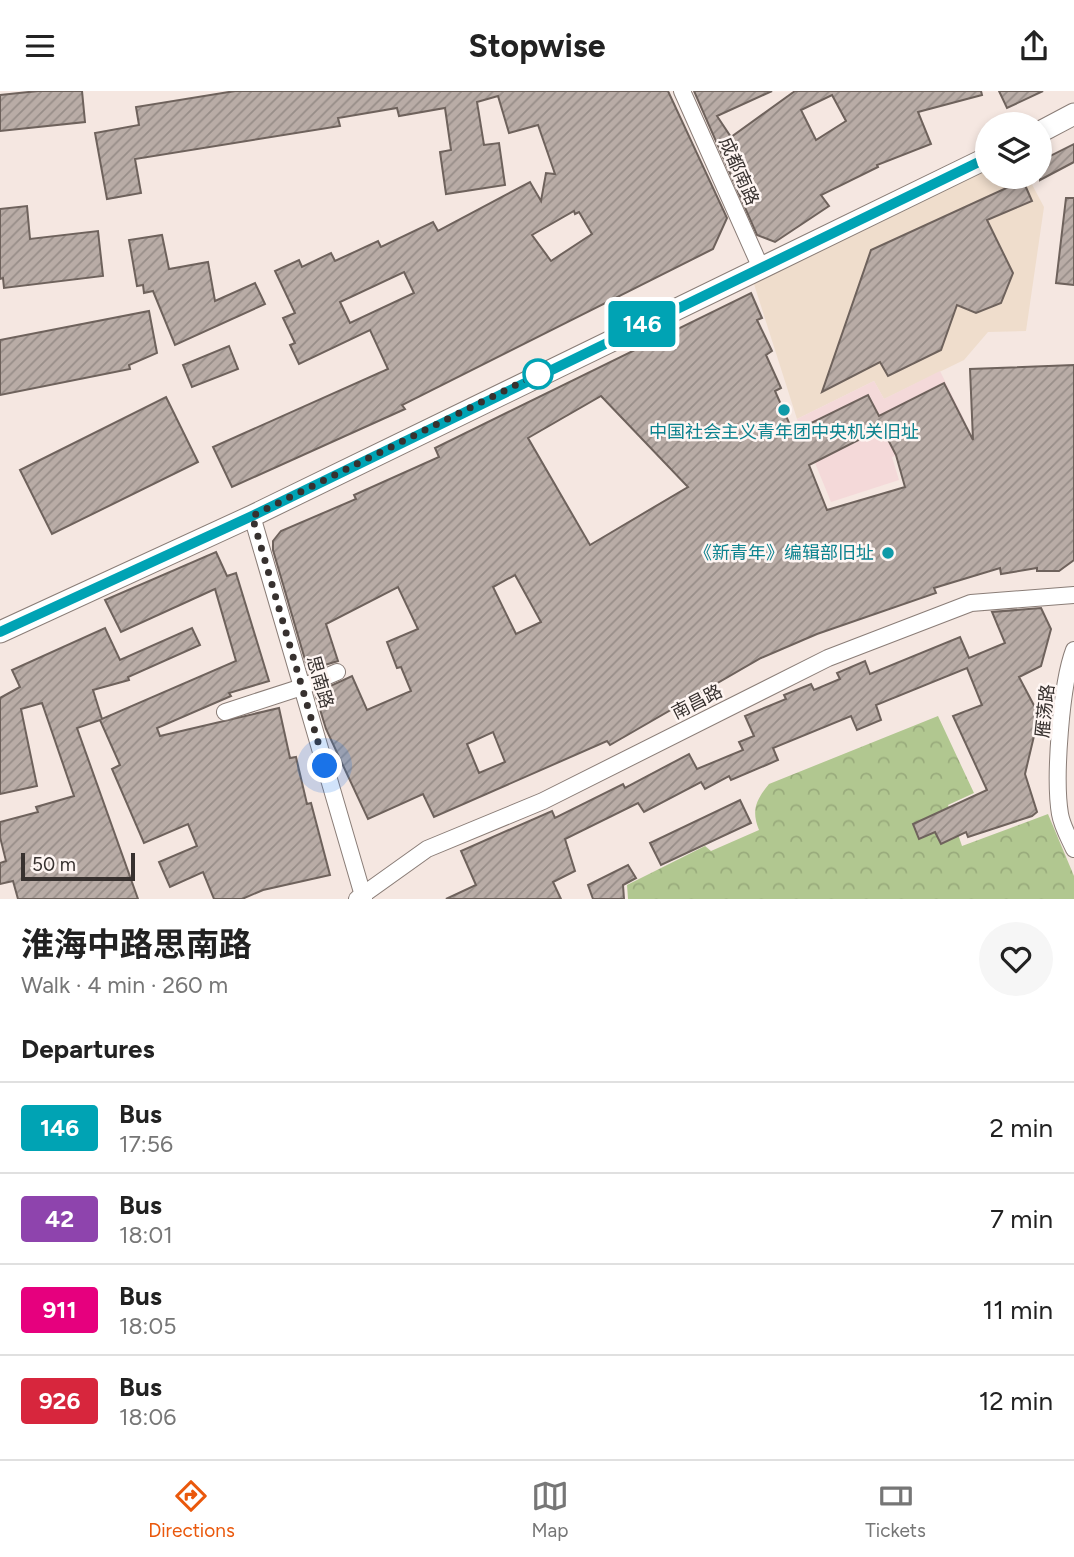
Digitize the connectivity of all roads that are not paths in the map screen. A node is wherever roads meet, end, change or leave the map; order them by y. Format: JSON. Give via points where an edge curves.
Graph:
{"nodes":[{"id":1,"x":682,"y":91,"type":"edge"},
{"id":2,"x":1074,"y":114,"type":"edge"},
{"id":3,"x":1052,"y":126,"type":"edge"},
{"id":4,"x":975,"y":164,"type":"edge"},
{"id":5,"x":760,"y":266,"type":"junction"},
{"id":6,"x":252,"y":516,"type":"junction"},
{"id":7,"x":1074,"y":595,"type":"edge"},
{"id":8,"x":0,"y":632,"type":"edge"},
{"id":9,"x":1074,"y":650,"type":"edge"},
{"id":10,"x":337,"y":672,"type":"dead end"},
{"id":11,"x":302,"y":687,"type":"junction"},
{"id":12,"x":225,"y":712,"type":"dead end"},
{"id":13,"x":1074,"y":849,"type":"edge"},
{"id":14,"x":361,"y":898,"type":"edge"}],
"edges":[{"from":1,"to":5,"type":"street","name":"成都南路"},
{"from":2,"to":3,"type":"main road"},
{"from":4,"to":5,"type":"main road"},
{"from":5,"to":6,"type":"main road"},
{"from":6,"to":8,"type":"main road"},
{"from":6,"to":11,"type":"street","name":"思南路"},
{"from":7,"to":14,"type":"street","name":"南昌路","via":[[971,603],[828,658],[543,801],[427,849]]},
{"from":9,"to":13,"type":"street","name":"雁荡路","via":[[1059,777],[1060,816]]},
{"from":10,"to":11,"type":"street"},
{"from":11,"to":12,"type":"street"},
{"from":11,"to":14,"type":"street","name":"思南路"}]}
